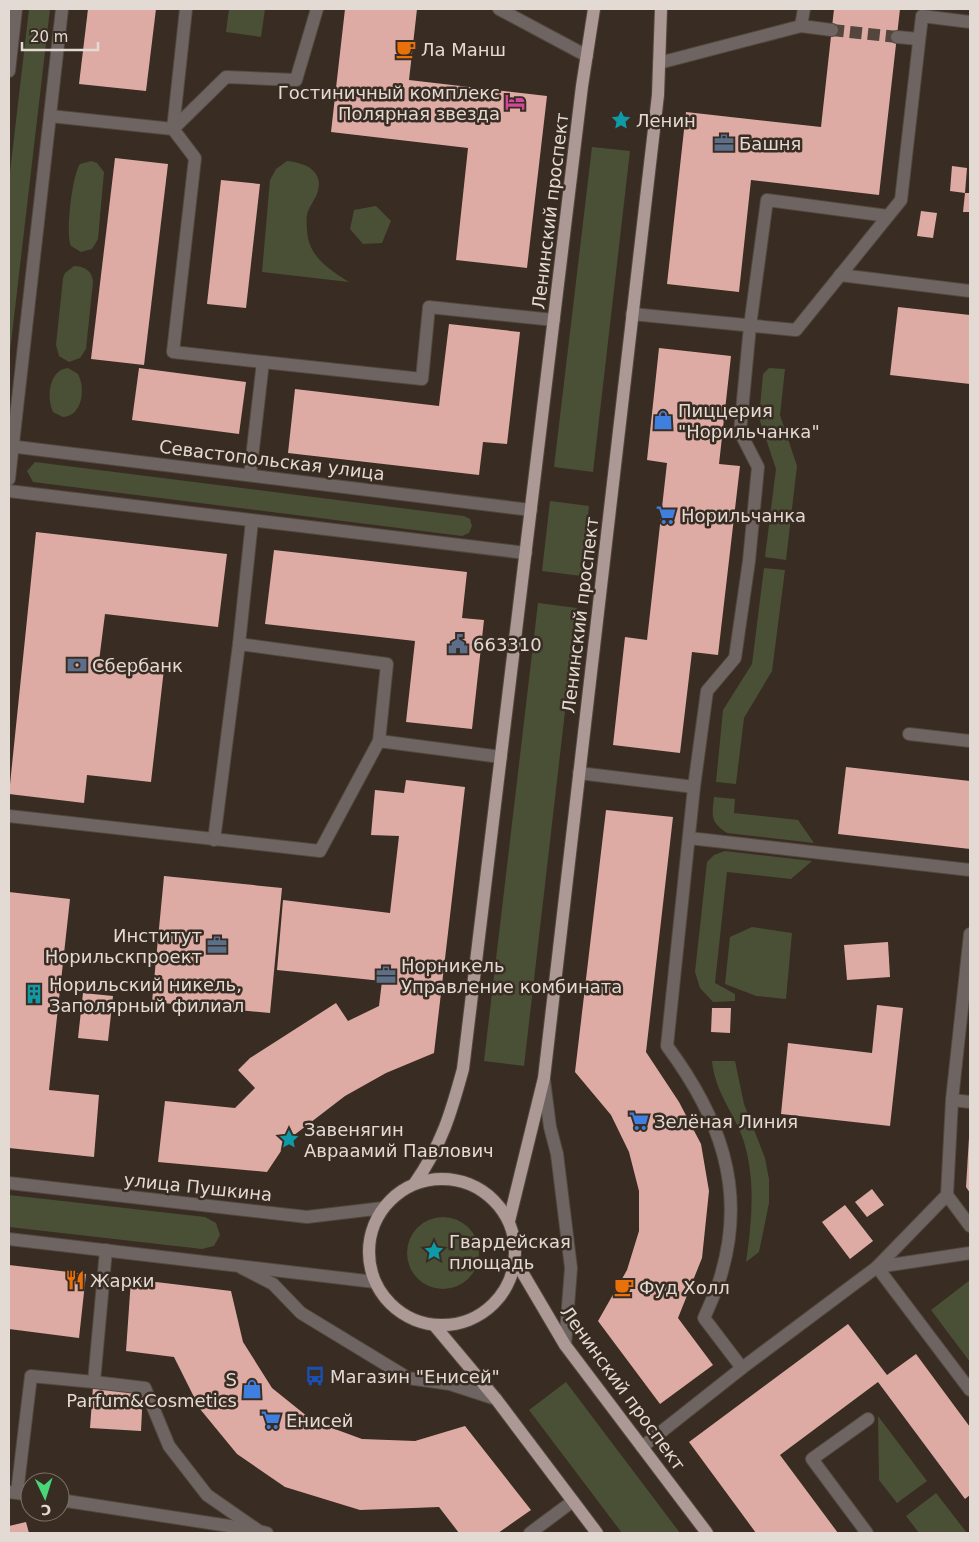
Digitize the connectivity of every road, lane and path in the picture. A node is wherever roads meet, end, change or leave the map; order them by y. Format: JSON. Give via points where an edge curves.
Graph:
{"nodes":[{"id":1,"x":16,"y":9,"type":"edge"},
{"id":2,"x":62,"y":9,"type":"edge"},
{"id":3,"x":186,"y":9,"type":"edge"},
{"id":4,"x":318,"y":9,"type":"edge"},
{"id":5,"x":499,"y":9,"type":"edge"},
{"id":6,"x":594,"y":9,"type":"edge"},
{"id":7,"x":661,"y":9,"type":"edge"},
{"id":8,"x":804,"y":9,"type":"edge"},
{"id":9,"x":970,"y":22,"type":"edge"},
{"id":10,"x":801,"y":26,"type":"junction"},
{"id":11,"x":832,"y":30,"type":"tunnel mouth"},
{"id":12,"x":897,"y":37,"type":"tunnel mouth"},
{"id":13,"x":919,"y":39,"type":"junction"},
{"id":14,"x":587,"y":56,"type":"junction"},
{"id":15,"x":659,"y":63,"type":"junction"},
{"id":16,"x":9,"y":71,"type":"edge"},
{"id":17,"x":50,"y":116,"type":"junction"},
{"id":18,"x":173,"y":129,"type":"junction"},
{"id":19,"x":888,"y":216,"type":"junction"},
{"id":20,"x":840,"y":275,"type":"junction"},
{"id":21,"x":970,"y":291,"type":"edge"},
{"id":22,"x":632,"y":314,"type":"junction"},
{"id":23,"x":554,"y":320,"type":"junction"},
{"id":24,"x":750,"y":326,"type":"junction"},
{"id":25,"x":262,"y":362,"type":"junction"},
{"id":26,"x":11,"y":446,"type":"edge"},
{"id":27,"x":250,"y":475,"type":"junction"},
{"id":28,"x":9,"y":479,"type":"edge"},
{"id":29,"x":9,"y":491,"type":"edge"},
{"id":30,"x":531,"y":510,"type":"junction"},
{"id":31,"x":252,"y":521,"type":"junction"},
{"id":32,"x":526,"y":553,"type":"junction"},
{"id":33,"x":239,"y":644,"type":"junction"},
{"id":34,"x":909,"y":734,"type":"dead end"},
{"id":35,"x":379,"y":741,"type":"junction"},
{"id":36,"x":970,"y":741,"type":"edge"},
{"id":37,"x":501,"y":757,"type":"junction"},
{"id":38,"x":579,"y":773,"type":"junction"},
{"id":39,"x":694,"y":787,"type":"junction"},
{"id":40,"x":9,"y":816,"type":"edge"},
{"id":41,"x":689,"y":838,"type":"junction"},
{"id":42,"x":214,"y":840,"type":"junction"},
{"id":43,"x":970,"y":870,"type":"edge"},
{"id":44,"x":970,"y":934,"type":"edge"},
{"id":45,"x":544,"y":1078,"type":"junction"},
{"id":46,"x":952,"y":1100,"type":"junction"},
{"id":47,"x":970,"y":1102,"type":"edge"},
{"id":48,"x":9,"y":1183,"type":"edge"},
{"id":49,"x":415,"y":1183,"type":"junction"},
{"id":50,"x":947,"y":1195,"type":"junction"},
{"id":51,"x":383,"y":1208,"type":"junction"},
{"id":52,"x":509,"y":1221,"type":"junction"},
{"id":53,"x":970,"y":1226,"type":"edge"},
{"id":54,"x":9,"y":1239,"type":"edge"},
{"id":55,"x":106,"y":1250,"type":"junction"},
{"id":56,"x":970,"y":1253,"type":"edge"},
{"id":57,"x":515,"y":1260,"type":"junction"},
{"id":58,"x":235,"y":1264,"type":"junction"},
{"id":59,"x":877,"y":1267,"type":"junction"},
{"id":60,"x":375,"y":1282,"type":"junction"},
{"id":61,"x":434,"y":1325,"type":"junction"},
{"id":62,"x":565,"y":1345,"type":"junction"},
{"id":63,"x":742,"y":1368,"type":"junction"},
{"id":64,"x":94,"y":1382,"type":"junction"},
{"id":65,"x":970,"y":1390,"type":"edge"},
{"id":66,"x":496,"y":1399,"type":"junction"},
{"id":67,"x":868,"y":1419,"type":"dead end"},
{"id":68,"x":642,"y":1447,"type":"junction"},
{"id":69,"x":13,"y":1493,"type":"edge"},
{"id":70,"x":573,"y":1501,"type":"junction"},
{"id":71,"x":70,"y":1502,"type":"edge"},
{"id":72,"x":262,"y":1532,"type":"edge"},
{"id":73,"x":530,"y":1533,"type":"edge"},
{"id":74,"x":598,"y":1533,"type":"edge"},
{"id":75,"x":707,"y":1533,"type":"edge"},
{"id":76,"x":867,"y":1533,"type":"edge"}],
"edges":[{"from":1,"to":16,"type":"street"},
{"from":2,"to":17,"type":"street"},
{"from":3,"to":18,"type":"street"},
{"from":4,"to":18,"type":"street","via":[[296,80],[226,77]]},
{"from":5,"to":14,"type":"street"},
{"from":6,"to":14,"type":"main road","name":"Ленинский проспект"},
{"from":7,"to":15,"type":"main road","name":"Ленинский проспект"},
{"from":8,"to":10,"type":"street"},
{"from":9,"to":13,"type":"street","via":[[922,16]]},
{"from":10,"to":11,"type":"street"},
{"from":10,"to":15,"type":"street"},
{"from":12,"to":13,"type":"street"},
{"from":13,"to":19,"type":"street","via":[[901,200]]},
{"from":14,"to":23,"type":"main road","name":"Ленинский проспект"},
{"from":15,"to":22,"type":"main road","name":"Ленинский проспект"},
{"from":17,"to":18,"type":"street"},
{"from":17,"to":26,"type":"street"},
{"from":18,"to":25,"type":"street","via":[[194,158],[173,352]]},
{"from":19,"to":20,"type":"street"},
{"from":19,"to":24,"type":"street","via":[[767,200]]},
{"from":20,"to":21,"type":"street"},
{"from":20,"to":24,"type":"street","via":[[796,330]]},
{"from":22,"to":24,"type":"street"},
{"from":22,"to":38,"type":"main road","name":"Ленинский проспект"},
{"from":23,"to":25,"type":"street","via":[[429,307],[422,379]]},
{"from":23,"to":30,"type":"main road","name":"Ленинский проспект"},
{"from":24,"to":39,"type":"street","via":[[740,432],[758,467],[749,561],[735,658],[707,691]]},
{"from":25,"to":27,"type":"street"},
{"from":26,"to":27,"type":"street","name":"Севастопольская улица"},
{"from":26,"to":28,"type":"street"},
{"from":27,"to":30,"type":"street","name":"Севастопольская улица"},
{"from":29,"to":31,"type":"street"},
{"from":30,"to":32,"type":"main road","name":"Ленинский проспект"},
{"from":31,"to":32,"type":"street"},
{"from":31,"to":33,"type":"street"},
{"from":32,"to":37,"type":"main road","name":"Ленинский проспект"},
{"from":33,"to":35,"type":"street","via":[[387,664]]},
{"from":33,"to":42,"type":"street"},
{"from":34,"to":36,"type":"street"},
{"from":35,"to":37,"type":"street"},
{"from":35,"to":42,"type":"street","via":[[320,852]]},
{"from":37,"to":49,"type":"main road","name":"Ленинский проспект","via":[[463,1069],[447,1126],[432,1158]]},
{"from":38,"to":39,"type":"street"},
{"from":38,"to":45,"type":"main road","name":"Ленинский проспект"},
{"from":39,"to":41,"type":"street"},
{"from":40,"to":42,"type":"street"},
{"from":41,"to":43,"type":"street"},
{"from":41,"to":63,"type":"street","via":[[667,1046],[688,1075],[704,1106],[728,1166],[732,1219],[721,1275],[704,1318]]},
{"from":44,"to":46,"type":"street"},
{"from":45,"to":52,"type":"main road","name":"Ленинский проспект"},
{"from":45,"to":62,"type":"street","via":[[571,1268]]},
{"from":46,"to":47,"type":"street"},
{"from":46,"to":50,"type":"street"},
{"from":48,"to":51,"type":"street","name":"улица Пушкина","via":[[307,1216]]},
{"from":49,"to":51,"type":"main road","via":[[397,1193]]},
{"from":49,"to":52,"type":"main road","via":[[443,1178],[470,1183],[493,1198]]},
{"from":50,"to":53,"type":"street"},
{"from":50,"to":59,"type":"street"},
{"from":51,"to":60,"type":"main road","via":[[373,1225],[369,1244],[369,1263]]},
{"from":52,"to":57,"type":"main road"},
{"from":54,"to":55,"type":"street"},
{"from":55,"to":58,"type":"street"},
{"from":55,"to":64,"type":"street"},
{"from":56,"to":59,"type":"street"},
{"from":57,"to":61,"type":"main road","via":[[506,1288],[487,1310],[462,1322]]},
{"from":57,"to":62,"type":"main road","name":"Ленинский проспект"},
{"from":58,"to":60,"type":"street"},
{"from":58,"to":66,"type":"street","via":[[273,1284],[301,1314],[408,1378],[450,1384]]},
{"from":59,"to":63,"type":"street"},
{"from":59,"to":65,"type":"street"},
{"from":60,"to":61,"type":"main road","via":[[400,1312]]},
{"from":61,"to":66,"type":"main road"},
{"from":62,"to":68,"type":"main road","name":"Ленинский проспект"},
{"from":63,"to":68,"type":"street"},
{"from":64,"to":69,"type":"street","via":[[31,1376]]},
{"from":64,"to":72,"type":"street","via":[[146,1388],[169,1446],[207,1495]]},
{"from":66,"to":70,"type":"main road"},
{"from":67,"to":76,"type":"street","via":[[812,1459]]},
{"from":68,"to":75,"type":"main road","name":"Ленинский проспект"},
{"from":70,"to":73,"type":"street"},
{"from":70,"to":74,"type":"main road"},
{"from":71,"to":72,"type":"street"}]}
